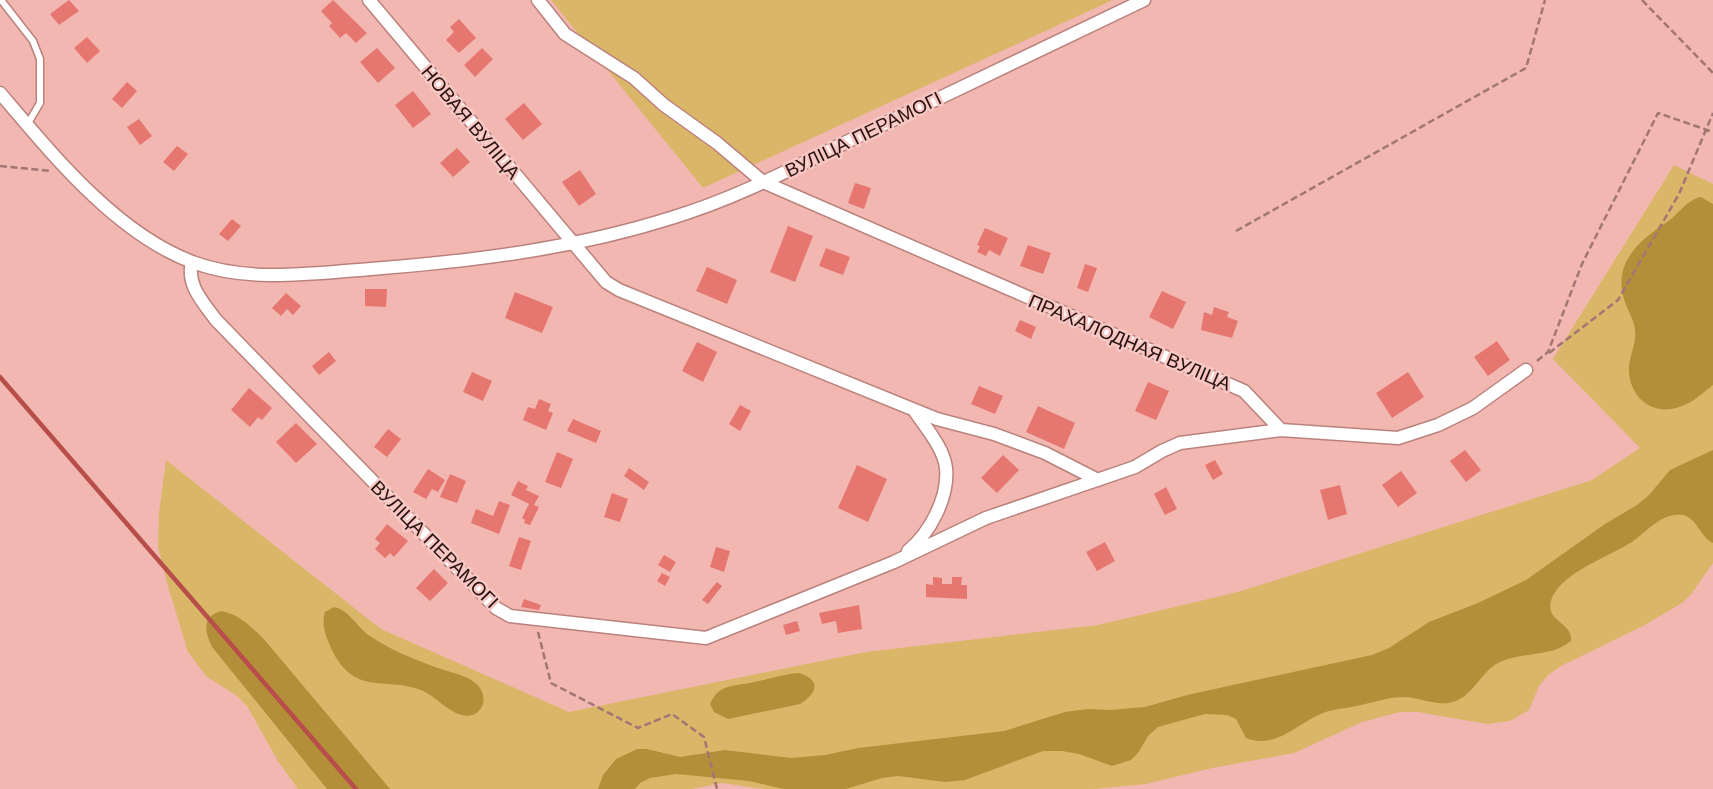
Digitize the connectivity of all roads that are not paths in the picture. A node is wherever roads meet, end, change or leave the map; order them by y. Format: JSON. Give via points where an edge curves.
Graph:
{"nodes":[{"id":1,"x":1,"y":0,"type":"edge"},
{"id":2,"x":369,"y":0,"type":"edge"},
{"id":3,"x":538,"y":0,"type":"edge"},
{"id":4,"x":1144,"y":0,"type":"edge"},
{"id":5,"x":0,"y":93,"type":"edge"},
{"id":6,"x":27,"y":125,"type":"junction"},
{"id":7,"x":763,"y":182,"type":"junction"},
{"id":8,"x":573,"y":245,"type":"junction"},
{"id":9,"x":192,"y":262,"type":"junction"},
{"id":10,"x":1526,"y":370,"type":"road end"},
{"id":11,"x":914,"y":409,"type":"junction"},
{"id":12,"x":1281,"y":430,"type":"junction"},
{"id":13,"x":1098,"y":480,"type":"junction"},
{"id":14,"x":894,"y":562,"type":"junction"}],
"edges":[{"from":1,"to":6,"type":"lane","via":[[33,41],[40,59],[40,103]]},
{"from":2,"to":8,"type":"street","name":"НОВАЯ ВУЛІЦА"},
{"from":3,"to":7,"type":"street","name":"ПРАХАЛОДНАЯ ВУЛІЦА","via":[[565,34],[634,78]]},
{"from":4,"to":7,"type":"street","name":"ВУЛІЦА ПЕРАМОГІ"},
{"from":5,"to":6,"type":"street","name":"ВУЛІЦА ПЕРАМОГІ"},
{"from":6,"to":9,"type":"street","name":"ВУЛІЦА ПЕРАМОГІ","via":[[92,196],[140,232]]},
{"from":7,"to":8,"type":"street","name":"ВУЛІЦА ПЕРАМОГІ","via":[[673,218]]},
{"from":7,"to":12,"type":"street","name":"ПРАХАЛОДНАЯ ВУЛІЦА","via":[[1244,391]]},
{"from":8,"to":9,"type":"street","name":"ВУЛІЦА ПЕРАМОГІ","via":[[462,262],[279,275],[244,274]]},
{"from":8,"to":11,"type":"street","via":[[619,290]]},
{"from":9,"to":14,"type":"street","name":"ВУЛІЦА ПЕРАМОГІ","via":[[191,282],[216,320],[496,608],[510,616],[706,638]]},
{"from":10,"to":12,"type":"street","via":[[1473,408],[1398,438]]},
{"from":11,"to":13,"type":"street","via":[[1020,443]]},
{"from":11,"to":14,"type":"street","name":"ВУЛІЦА ПЕРАМОГІ","via":[[939,449],[946,467],[945,485],[926,532]]},
{"from":12,"to":13,"type":"street","name":"ВУЛІЦА ПЕРАМОГІ","via":[[1180,443]]},
{"from":13,"to":14,"type":"street","name":"ВУЛІЦА ПЕРАМОГІ","via":[[986,518]]}]}
